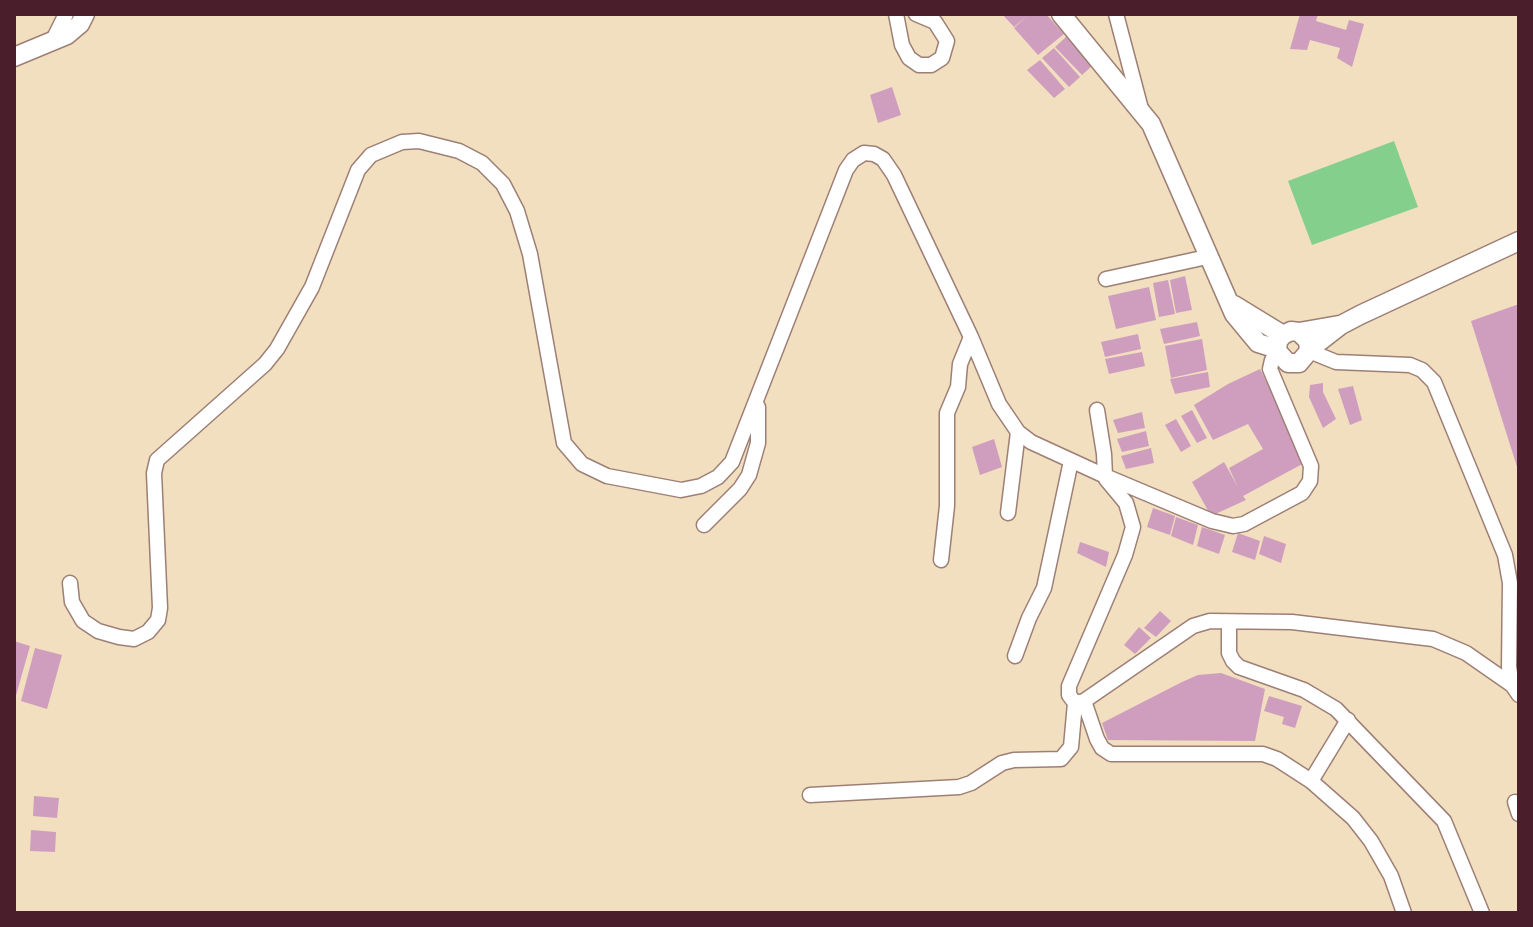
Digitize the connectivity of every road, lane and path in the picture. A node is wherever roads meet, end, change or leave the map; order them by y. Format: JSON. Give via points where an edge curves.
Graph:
{"nodes":[{"id":1,"x":66,"y":14,"type":"edge"},
{"id":2,"x":85,"y":14,"type":"edge"},
{"id":3,"x":896,"y":14,"type":"edge"},
{"id":4,"x":916,"y":14,"type":"edge"},
{"id":5,"x":1061,"y":14,"type":"edge"},
{"id":6,"x":1116,"y":14,"type":"edge"},
{"id":7,"x":52,"y":42,"type":"junction"},
{"id":8,"x":14,"y":57,"type":"edge"},
{"id":9,"x":1142,"y":110,"type":"junction"},
{"id":10,"x":1519,"y":241,"type":"edge"},
{"id":11,"x":1207,"y":257,"type":"junction"},
{"id":12,"x":1106,"y":279,"type":"dead end"},
{"id":13,"x":1341,"y":325,"type":"junction"},
{"id":14,"x":971,"y":337,"type":"junction"},
{"id":15,"x":1284,"y":343,"type":"junction"},
{"id":16,"x":1310,"y":350,"type":"junction"},
{"id":17,"x":759,"y":394,"type":"junction"},
{"id":18,"x":1097,"y":410,"type":"dead end"},
{"id":19,"x":1018,"y":432,"type":"junction"},
{"id":20,"x":1071,"y":461,"type":"junction"},
{"id":21,"x":1105,"y":476,"type":"junction"},
{"id":22,"x":1153,"y":496,"type":"junction"},
{"id":23,"x":1008,"y":513,"type":"dead end"},
{"id":24,"x":1133,"y":520,"type":"junction"},
{"id":25,"x":704,"y":525,"type":"dead end"},
{"id":26,"x":941,"y":560,"type":"dead end"},
{"id":27,"x":70,"y":583,"type":"dead end"},
{"id":28,"x":1229,"y":622,"type":"junction"},
{"id":29,"x":1015,"y":656,"type":"dead end"},
{"id":30,"x":1516,"y":690,"type":"edge"},
{"id":31,"x":1079,"y":702,"type":"junction"},
{"id":32,"x":1348,"y":720,"type":"junction"},
{"id":33,"x":1311,"y":781,"type":"junction"},
{"id":34,"x":810,"y":795,"type":"dead end"},
{"id":35,"x":1478,"y":912,"type":"edge"},
{"id":36,"x":1404,"y":913,"type":"edge"}],
"edges":[{"from":1,"to":7,"type":"street"},
{"from":2,"to":7,"type":"main road","via":[[80,24]]},
{"from":3,"to":4,"type":"street","via":[[909,58],[931,65],[945,53],[947,41],[935,22]]},
{"from":5,"to":9,"type":"main road"},
{"from":6,"to":9,"type":"street"},
{"from":7,"to":8,"type":"main road"},
{"from":9,"to":11,"type":"main road"},
{"from":10,"to":13,"type":"main road"},
{"from":11,"to":12,"type":"street"},
{"from":11,"to":15,"type":"main road","via":[[1228,301]]},
{"from":13,"to":15,"type":"main road"},
{"from":13,"to":16,"type":"main road"},
{"from":14,"to":17,"type":"street","via":[[894,175],[883,159],[864,153],[846,170]]},
{"from":14,"to":19,"type":"street","via":[[999,404]]},
{"from":14,"to":26,"type":"street","via":[[947,413]]},
{"from":15,"to":16,"type":"main road","via":[[1308,341]]},
{"from":15,"to":16,"type":"main road","via":[[1288,363],[1299,363]]},
{"from":15,"to":22,"type":"street","via":[[1270,369],[1311,466],[1302,493],[1233,526]]},
{"from":16,"to":30,"type":"street","via":[[1336,362],[1410,365],[1434,382],[1509,569],[1508,650]]},
{"from":17,"to":25,"type":"street","via":[[758,443],[749,475]]},
{"from":17,"to":27,"type":"street","via":[[732,462],[701,486],[661,488],[607,476],[582,464],[564,443],[530,254],[503,184],[482,163],[459,151],[429,142],[402,142],[371,155],[358,170],[312,287],[277,349],[157,460],[158,620],[134,639],[98,631],[83,621],[72,602]]},
{"from":18,"to":21,"type":"street"},
{"from":19,"to":20,"type":"street"},
{"from":19,"to":23,"type":"street"},
{"from":20,"to":21,"type":"street"},
{"from":20,"to":29,"type":"street","via":[[1044,588]]},
{"from":21,"to":22,"type":"street"},
{"from":21,"to":24,"type":"street"},
{"from":22,"to":24,"type":"street","via":[[1142,499]]},
{"from":24,"to":31,"type":"street","via":[[1125,555],[1069,686],[1069,695]]},
{"from":28,"to":30,"type":"street","via":[[1292,622],[1433,639],[1455,646]]},
{"from":28,"to":31,"type":"street","via":[[1193,626]]},
{"from":28,"to":32,"type":"street","via":[[1229,653],[1239,667],[1304,690]]},
{"from":31,"to":33,"type":"street","via":[[1102,748],[1111,754],[1263,754]]},
{"from":31,"to":34,"type":"street","via":[[1071,747],[1061,759],[1002,763],[959,787]]},
{"from":32,"to":33,"type":"street"},
{"from":32,"to":35,"type":"street","via":[[1444,821]]},
{"from":33,"to":36,"type":"street","via":[[1371,841]]}]}
